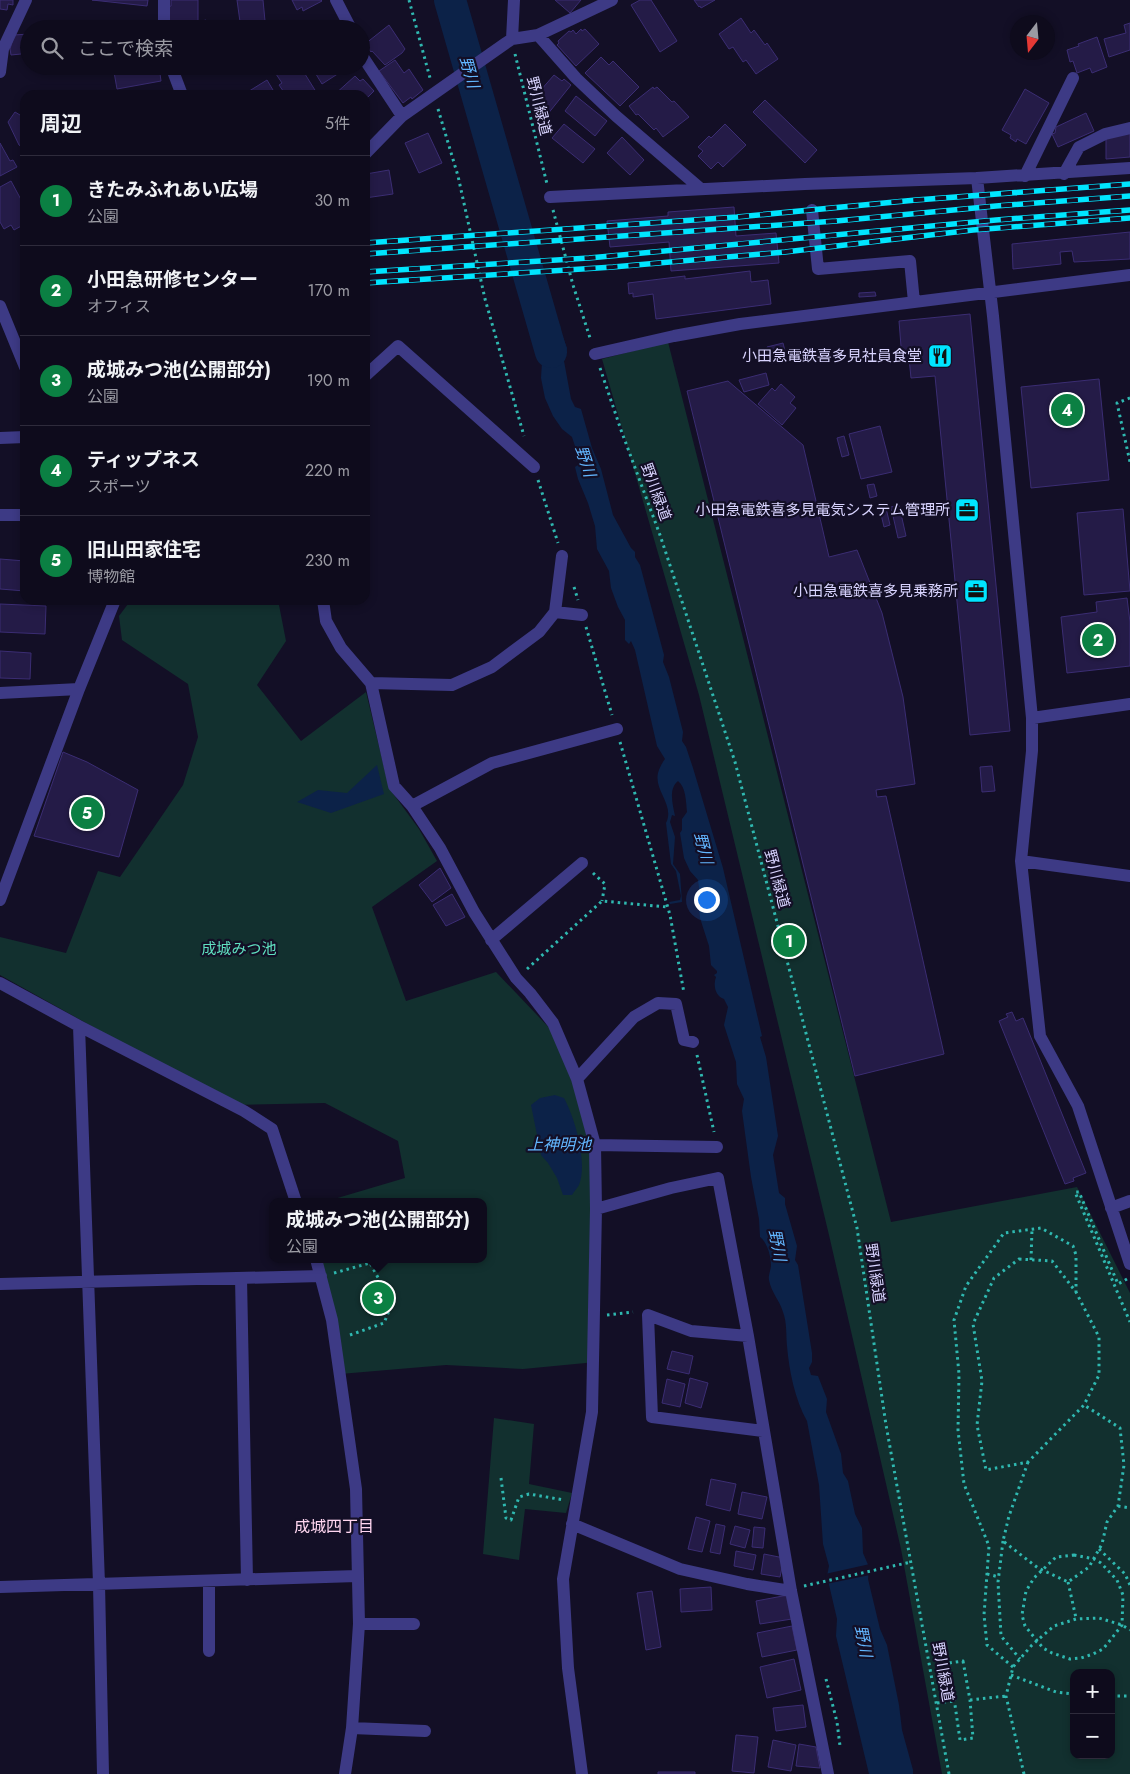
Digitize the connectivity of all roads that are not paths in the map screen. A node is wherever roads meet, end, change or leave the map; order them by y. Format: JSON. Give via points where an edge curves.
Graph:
{"nodes":[{"id":1,"x":26,"y":0,"type":"edge"},
{"id":2,"x":164,"y":0,"type":"edge"},
{"id":3,"x":336,"y":0,"type":"edge"},
{"id":4,"x":514,"y":0,"type":"edge"},
{"id":5,"x":612,"y":0,"type":"edge"},
{"id":6,"x":164,"y":20,"type":"edge"},
{"id":7,"x":346,"y":20,"type":"edge"},
{"id":8,"x":538,"y":35,"type":"junction"},
{"id":9,"x":509,"y":41,"type":"junction"},
{"id":10,"x":370,"y":68,"type":"edge"},
{"id":11,"x":0,"y":72,"type":"edge"},
{"id":12,"x":175,"y":75,"type":"edge"},
{"id":13,"x":1073,"y":78,"type":"dead end"},
{"id":14,"x":180,"y":90,"type":"edge"},
{"id":15,"x":402,"y":116,"type":"junction"},
{"id":16,"x":1130,"y":128,"type":"edge"},
{"id":17,"x":370,"y":149,"type":"edge"},
{"id":18,"x":1130,"y":168,"type":"edge"},
{"id":19,"x":1064,"y":174,"type":"junction"},
{"id":20,"x":1025,"y":176,"type":"junction"},
{"id":21,"x":978,"y":178,"type":"junction"},
{"id":22,"x":701,"y":189,"type":"junction"},
{"id":23,"x":550,"y":197,"type":"road end"},
{"id":24,"x":812,"y":210,"type":"dead end"},
{"id":25,"x":1130,"y":275,"type":"edge"},
{"id":26,"x":989,"y":293,"type":"junction"},
{"id":27,"x":914,"y":302,"type":"junction"},
{"id":28,"x":0,"y":306,"type":"edge"},
{"id":29,"x":595,"y":354,"type":"road end"},
{"id":30,"x":20,"y":355,"type":"edge"},
{"id":31,"x":370,"y":371,"type":"edge"},
{"id":32,"x":20,"y":437,"type":"edge"},
{"id":33,"x":0,"y":438,"type":"edge"},
{"id":34,"x":534,"y":467,"type":"road end"},
{"id":35,"x":20,"y":514,"type":"edge"},
{"id":36,"x":0,"y":515,"type":"edge"},
{"id":37,"x":562,"y":556,"type":"road end"},
{"id":38,"x":112,"y":605,"type":"edge"},
{"id":39,"x":324,"y":605,"type":"edge"},
{"id":40,"x":555,"y":612,"type":"junction"},
{"id":41,"x":582,"y":615,"type":"road end"},
{"id":42,"x":371,"y":684,"type":"junction"},
{"id":43,"x":79,"y":689,"type":"junction"},
{"id":44,"x":0,"y":693,"type":"edge"},
{"id":45,"x":1130,"y":704,"type":"edge"},
{"id":46,"x":1032,"y":718,"type":"junction"},
{"id":47,"x":617,"y":729,"type":"road end"},
{"id":48,"x":412,"y":806,"type":"junction"},
{"id":49,"x":1021,"y":861,"type":"junction"},
{"id":50,"x":582,"y":863,"type":"road end"},
{"id":51,"x":1130,"y":876,"type":"edge"},
{"id":52,"x":0,"y":900,"type":"edge"},
{"id":53,"x":491,"y":940,"type":"junction"},
{"id":54,"x":0,"y":983,"type":"edge"},
{"id":55,"x":79,"y":1026,"type":"junction"},
{"id":56,"x":693,"y":1042,"type":"road end"},
{"id":57,"x":577,"y":1079,"type":"junction"},
{"id":58,"x":595,"y":1145,"type":"junction"},
{"id":59,"x":718,"y":1147,"type":"road end"},
{"id":60,"x":295,"y":1198,"type":"edge"},
{"id":61,"x":1130,"y":1201,"type":"edge"},
{"id":62,"x":1111,"y":1208,"type":"junction"},
{"id":63,"x":596,"y":1209,"type":"junction"},
{"id":64,"x":317,"y":1263,"type":"edge"},
{"id":65,"x":1130,"y":1264,"type":"edge"},
{"id":66,"x":322,"y":1276,"type":"junction"},
{"id":67,"x":241,"y":1278,"type":"junction"},
{"id":68,"x":88,"y":1282,"type":"junction"},
{"id":69,"x":0,"y":1284,"type":"edge"},
{"id":70,"x":748,"y":1336,"type":"junction"},
{"id":71,"x":763,"y":1431,"type":"junction"},
{"id":72,"x":572,"y":1524,"type":"junction"},
{"id":73,"x":357,"y":1576,"type":"junction"},
{"id":74,"x":247,"y":1580,"type":"junction"},
{"id":75,"x":209,"y":1581,"type":"junction"},
{"id":76,"x":99,"y":1584,"type":"junction"},
{"id":77,"x":0,"y":1587,"type":"edge"},
{"id":78,"x":796,"y":1589,"type":"junction"},
{"id":79,"x":359,"y":1624,"type":"junction"},
{"id":80,"x":414,"y":1624,"type":"dead end"},
{"id":81,"x":209,"y":1650,"type":"dead end"},
{"id":82,"x":352,"y":1728,"type":"junction"},
{"id":83,"x":425,"y":1731,"type":"dead end"},
{"id":84,"x":102,"y":1774,"type":"edge"},
{"id":85,"x":344,"y":1774,"type":"edge"},
{"id":86,"x":582,"y":1774,"type":"edge"},
{"id":87,"x":828,"y":1774,"type":"edge"}],
"edges":[{"from":1,"to":11,"type":"street","via":[[4,49]]},
{"from":2,"to":6,"type":"street"},
{"from":3,"to":7,"type":"street"},
{"from":4,"to":9,"type":"street"},
{"from":5,"to":8,"type":"street"},
{"from":8,"to":9,"type":"street"},
{"from":8,"to":22,"type":"street","via":[[616,116]]},
{"from":9,"to":15,"type":"street"},
{"from":10,"to":15,"type":"street"},
{"from":12,"to":14,"type":"street"},
{"from":13,"to":20,"type":"street"},
{"from":15,"to":17,"type":"street"},
{"from":16,"to":19,"type":"street","via":[[1105,134],[1079,147]]},
{"from":18,"to":19,"type":"street"},
{"from":19,"to":20,"type":"street"},
{"from":20,"to":21,"type":"street"},
{"from":21,"to":22,"type":"street"},
{"from":21,"to":26,"type":"street"},
{"from":22,"to":23,"type":"street"},
{"from":24,"to":27,"type":"street","via":[[818,269],[910,261]]},
{"from":25,"to":26,"type":"street"},
{"from":26,"to":27,"type":"street"},
{"from":26,"to":46,"type":"street"},
{"from":27,"to":29,"type":"street","via":[[740,324]]},
{"from":28,"to":30,"type":"street"},
{"from":31,"to":34,"type":"street","via":[[398,346]]},
{"from":32,"to":33,"type":"street"},
{"from":35,"to":36,"type":"street"},
{"from":37,"to":40,"type":"street"},
{"from":38,"to":43,"type":"street"},
{"from":39,"to":42,"type":"street","via":[[326,621]]},
{"from":40,"to":41,"type":"street"},
{"from":40,"to":42,"type":"street","via":[[539,632],[492,667],[452,685]]},
{"from":42,"to":48,"type":"street","via":[[394,786]]},
{"from":43,"to":44,"type":"street"},
{"from":43,"to":52,"type":"street"},
{"from":45,"to":46,"type":"street"},
{"from":46,"to":49,"type":"street"},
{"from":47,"to":48,"type":"street","via":[[492,763]]},
{"from":48,"to":53,"type":"street","via":[[440,848]]},
{"from":49,"to":51,"type":"street"},
{"from":49,"to":62,"type":"street","via":[[1040,1036],[1078,1106]]},
{"from":50,"to":53,"type":"street"},
{"from":53,"to":57,"type":"street","via":[[552,1023]]},
{"from":54,"to":55,"type":"street"},
{"from":55,"to":60,"type":"street","via":[[244,1111],[272,1129]]},
{"from":55,"to":68,"type":"street"},
{"from":56,"to":57,"type":"street","via":[[684,1040],[676,1004],[658,1003],[634,1017]]},
{"from":57,"to":58,"type":"street"},
{"from":58,"to":59,"type":"street"},
{"from":58,"to":63,"type":"street"},
{"from":61,"to":62,"type":"street"},
{"from":62,"to":65,"type":"street"},
{"from":63,"to":70,"type":"street","via":[[718,1178]]},
{"from":63,"to":72,"type":"street","via":[[592,1412]]},
{"from":64,"to":66,"type":"street"},
{"from":66,"to":67,"type":"street"},
{"from":66,"to":73,"type":"street","via":[[332,1320],[356,1489]]},
{"from":67,"to":68,"type":"street"},
{"from":67,"to":74,"type":"street"},
{"from":68,"to":69,"type":"street"},
{"from":68,"to":76,"type":"street"},
{"from":70,"to":71,"type":"street"},
{"from":70,"to":71,"type":"street","via":[[691,1332],[648,1315],[652,1417]]},
{"from":71,"to":78,"type":"street"},
{"from":72,"to":78,"type":"street","via":[[680,1569]]},
{"from":72,"to":86,"type":"street","via":[[563,1579],[568,1668]]},
{"from":73,"to":74,"type":"street"},
{"from":73,"to":79,"type":"street"},
{"from":74,"to":75,"type":"street"},
{"from":75,"to":76,"type":"street"},
{"from":75,"to":81,"type":"street"},
{"from":76,"to":77,"type":"street"},
{"from":76,"to":84,"type":"street"},
{"from":78,"to":87,"type":"street"},
{"from":79,"to":80,"type":"street"},
{"from":79,"to":82,"type":"street"},
{"from":82,"to":83,"type":"street"},
{"from":82,"to":85,"type":"street"}]}
